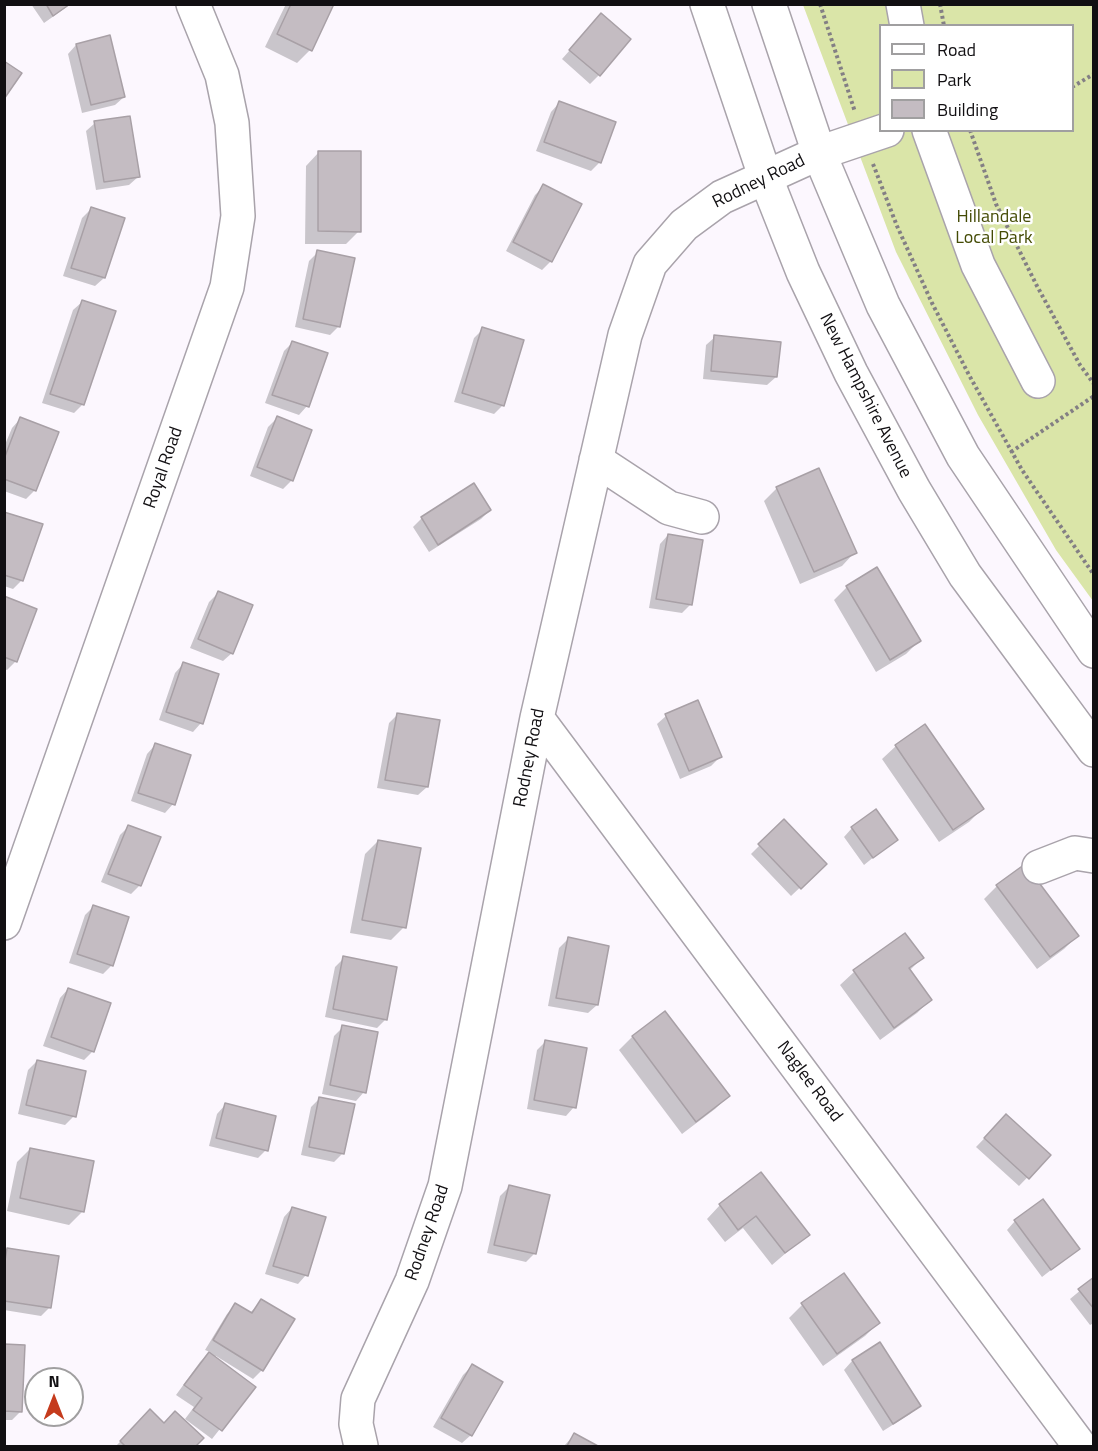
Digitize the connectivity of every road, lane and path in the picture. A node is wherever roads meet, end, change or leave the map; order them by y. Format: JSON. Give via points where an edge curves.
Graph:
{"nodes":[{"id":1,"x":193,"y":4,"type":"edge"},
{"id":2,"x":707,"y":4,"type":"edge"},
{"id":3,"x":769,"y":4,"type":"edge"},
{"id":4,"x":820,"y":4,"type":"edge"},
{"id":5,"x":903,"y":4,"type":"edge"},
{"id":6,"x":940,"y":4,"type":"edge"},
{"id":7,"x":907,"y":24,"type":"edge"},
{"id":8,"x":944,"y":24,"type":"edge"},
{"id":9,"x":1094,"y":74,"type":"edge"},
{"id":10,"x":1074,"y":86,"type":"edge"},
{"id":11,"x":857,"y":119,"type":"dead end"},
{"id":12,"x":881,"y":132,"type":"edge"},
{"id":13,"x":930,"y":132,"type":"edge"},
{"id":14,"x":971,"y":132,"type":"edge"},
{"id":15,"x":819,"y":153,"type":"junction"},
{"id":16,"x":871,"y":160,"type":"dead end"},
{"id":17,"x":765,"y":176,"type":"junction"},
{"id":18,"x":1038,"y":381,"type":"dead end"},
{"id":19,"x":1094,"y":384,"type":"edge"},
{"id":20,"x":1094,"y":396,"type":"edge"},
{"id":21,"x":1011,"y":452,"type":"junction"},
{"id":22,"x":596,"y":460,"type":"junction"},
{"id":23,"x":702,"y":517,"type":"dead end"},
{"id":24,"x":1094,"y":575,"type":"edge"},
{"id":25,"x":1094,"y":651,"type":"edge"},
{"id":26,"x":537,"y":718,"type":"junction"},
{"id":27,"x":1094,"y":750,"type":"edge"},
{"id":28,"x":1094,"y":856,"type":"edge"},
{"id":29,"x":1039,"y":867,"type":"dead end"},
{"id":30,"x":4,"y":923,"type":"edge"},
{"id":31,"x":361,"y":1446,"type":"edge"},
{"id":32,"x":1080,"y":1446,"type":"edge"}],
"edges":[{"from":1,"to":30,"type":"street","name":"Royal Road","via":[[222,75],[232,123],[238,216],[227,287]]},
{"from":2,"to":17,"type":"street","name":"New Hampshire Avenue"},
{"from":3,"to":15,"type":"street"},
{"from":4,"to":11,"type":"path"},
{"from":5,"to":7,"type":"street"},
{"from":6,"to":8,"type":"path"},
{"from":9,"to":10,"type":"path"},
{"from":12,"to":15,"type":"street","name":"Rodney Road"},
{"from":13,"to":18,"type":"street","via":[[978,265]]},
{"from":14,"to":19,"type":"path","via":[[996,204],[1037,286]]},
{"from":15,"to":17,"type":"street","name":"Rodney Road"},
{"from":15,"to":25,"type":"street","via":[[883,305],[963,456]]},
{"from":16,"to":21,"type":"path","via":[[932,303]]},
{"from":17,"to":22,"type":"street","name":"Rodney Road","via":[[722,196],[684,225],[650,264],[625,335]]},
{"from":17,"to":27,"type":"street","name":"New Hampshire Avenue","via":[[802,272],[914,490],[965,575]]},
{"from":20,"to":21,"type":"path"},
{"from":21,"to":24,"type":"path"},
{"from":22,"to":23,"type":"street","via":[[669,508]]},
{"from":22,"to":26,"type":"street","name":"Rodney Road"},
{"from":26,"to":31,"type":"street","name":"Rodney Road","via":[[445,1186],[412,1281],[358,1400],[356,1424]]},
{"from":26,"to":32,"type":"street","name":"Naglee Road"},
{"from":28,"to":29,"type":"street","via":[[1075,853]]}]}
